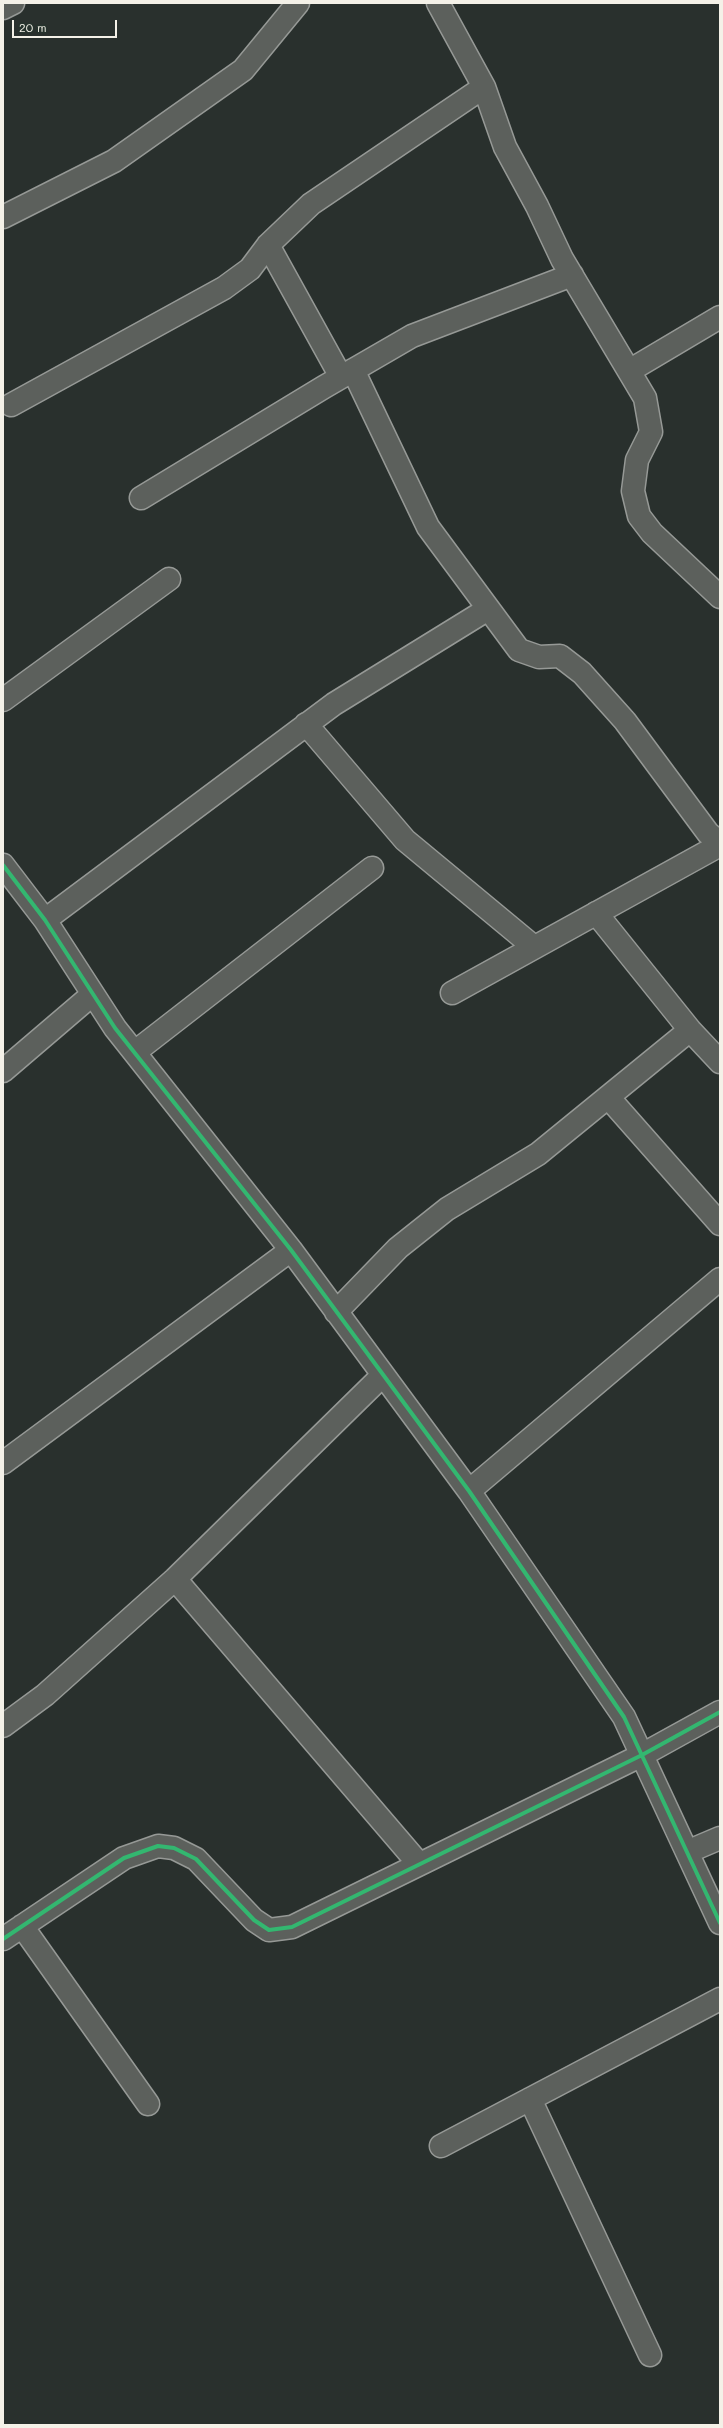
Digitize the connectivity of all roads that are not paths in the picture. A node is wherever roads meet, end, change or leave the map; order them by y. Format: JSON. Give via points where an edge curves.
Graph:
{"nodes":[{"id":1,"x":13,"y":3,"type":"edge"},
{"id":2,"x":298,"y":3,"type":"edge"},
{"id":3,"x":438,"y":3,"type":"edge"},
{"id":4,"x":3,"y":8,"type":"edge"},
{"id":5,"x":484,"y":87,"type":"junction"},
{"id":6,"x":3,"y":217,"type":"edge"},
{"id":7,"x":268,"y":245,"type":"junction"},
{"id":8,"x":572,"y":275,"type":"junction"},
{"id":9,"x":720,"y":317,"type":"edge"},
{"id":10,"x":629,"y":371,"type":"junction"},
{"id":11,"x":347,"y":373,"type":"junction"},
{"id":12,"x":12,"y":405,"type":"dead end"},
{"id":13,"x":141,"y":498,"type":"dead end"},
{"id":14,"x":169,"y":579,"type":"dead end"},
{"id":15,"x":720,"y":597,"type":"edge"},
{"id":16,"x":488,"y":609,"type":"junction"},
{"id":17,"x":3,"y":700,"type":"edge"},
{"id":18,"x":306,"y":724,"type":"junction"},
{"id":19,"x":720,"y":844,"type":"edge"},
{"id":20,"x":3,"y":865,"type":"edge"},
{"id":21,"x":372,"y":868,"type":"dead end"},
{"id":22,"x":596,"y":913,"type":"junction"},
{"id":23,"x":45,"y":920,"type":"junction"},
{"id":24,"x":534,"y":947,"type":"junction"},
{"id":25,"x":452,"y":993,"type":"dead end"},
{"id":26,"x":93,"y":994,"type":"junction"},
{"id":27,"x":690,"y":1030,"type":"junction"},
{"id":28,"x":135,"y":1052,"type":"junction"},
{"id":29,"x":720,"y":1062,"type":"edge"},
{"id":30,"x":3,"y":1071,"type":"edge"},
{"id":31,"x":608,"y":1097,"type":"junction"},
{"id":32,"x":720,"y":1224,"type":"edge"},
{"id":33,"x":291,"y":1250,"type":"junction"},
{"id":34,"x":720,"y":1279,"type":"edge"},
{"id":35,"x":336,"y":1312,"type":"junction"},
{"id":36,"x":383,"y":1375,"type":"junction"},
{"id":37,"x":3,"y":1463,"type":"edge"},
{"id":38,"x":469,"y":1491,"type":"junction"},
{"id":39,"x":174,"y":1579,"type":"junction"},
{"id":40,"x":720,"y":1712,"type":"edge"},
{"id":41,"x":3,"y":1726,"type":"edge"},
{"id":42,"x":642,"y":1755,"type":"junction"},
{"id":43,"x":720,"y":1838,"type":"edge"},
{"id":44,"x":687,"y":1852,"type":"junction"},
{"id":45,"x":419,"y":1864,"type":"junction"},
{"id":46,"x":720,"y":1924,"type":"edge"},
{"id":47,"x":22,"y":1926,"type":"junction"},
{"id":48,"x":3,"y":1940,"type":"edge"},
{"id":49,"x":720,"y":1999,"type":"edge"},
{"id":50,"x":530,"y":2099,"type":"junction"},
{"id":51,"x":148,"y":2104,"type":"dead end"},
{"id":52,"x":441,"y":2146,"type":"dead end"},
{"id":53,"x":650,"y":2355,"type":"dead end"}],
"edges":[{"from":1,"to":4,"type":"street"},
{"from":2,"to":6,"type":"street","via":[[243,70],[114,161]]},
{"from":3,"to":5,"type":"street"},
{"from":5,"to":7,"type":"street","via":[[310,204]]},
{"from":5,"to":8,"type":"street","via":[[505,147]]},
{"from":7,"to":11,"type":"street"},
{"from":7,"to":12,"type":"street","via":[[250,269],[224,288]]},
{"from":8,"to":10,"type":"street"},
{"from":8,"to":11,"type":"street","via":[[412,336]]},
{"from":9,"to":10,"type":"street"},
{"from":10,"to":15,"type":"street","via":[[645,398],[651,432],[637,460],[633,491],[639,516],[652,533]]},
{"from":11,"to":13,"type":"street"},
{"from":11,"to":16,"type":"street","via":[[428,527]]},
{"from":14,"to":17,"type":"street"},
{"from":16,"to":18,"type":"street"},
{"from":16,"to":19,"type":"street","via":[[519,650],[539,657],[560,656],[582,673],[625,721],[708,834]]},
{"from":18,"to":23,"type":"street"},
{"from":18,"to":24,"type":"street","via":[[405,840]]},
{"from":19,"to":22,"type":"street"},
{"from":20,"to":23,"type":"street"},
{"from":21,"to":28,"type":"street"},
{"from":22,"to":24,"type":"street"},
{"from":22,"to":27,"type":"street"},
{"from":23,"to":26,"type":"street"},
{"from":24,"to":25,"type":"street"},
{"from":26,"to":28,"type":"street"},
{"from":26,"to":30,"type":"street"},
{"from":27,"to":29,"type":"street"},
{"from":27,"to":31,"type":"street"},
{"from":28,"to":33,"type":"street"},
{"from":31,"to":32,"type":"street"},
{"from":31,"to":35,"type":"street","via":[[538,1154],[446,1209],[398,1248]]},
{"from":33,"to":35,"type":"street"},
{"from":33,"to":37,"type":"street"},
{"from":34,"to":38,"type":"street"},
{"from":35,"to":36,"type":"street"},
{"from":36,"to":38,"type":"street"},
{"from":36,"to":39,"type":"street"},
{"from":38,"to":42,"type":"street","via":[[624,1717]]},
{"from":39,"to":41,"type":"street","via":[[46,1695]]},
{"from":39,"to":45,"type":"street"},
{"from":40,"to":42,"type":"street"},
{"from":42,"to":44,"type":"street"},
{"from":42,"to":45,"type":"street"},
{"from":43,"to":44,"type":"street"},
{"from":44,"to":46,"type":"street"},
{"from":45,"to":47,"type":"street","via":[[292,1927],[269,1930],[254,1920],[196,1859],[174,1848],[158,1846],[124,1858]]},
{"from":47,"to":48,"type":"street"},
{"from":47,"to":51,"type":"street"},
{"from":49,"to":50,"type":"street"},
{"from":50,"to":52,"type":"street"},
{"from":50,"to":53,"type":"street"}]}
